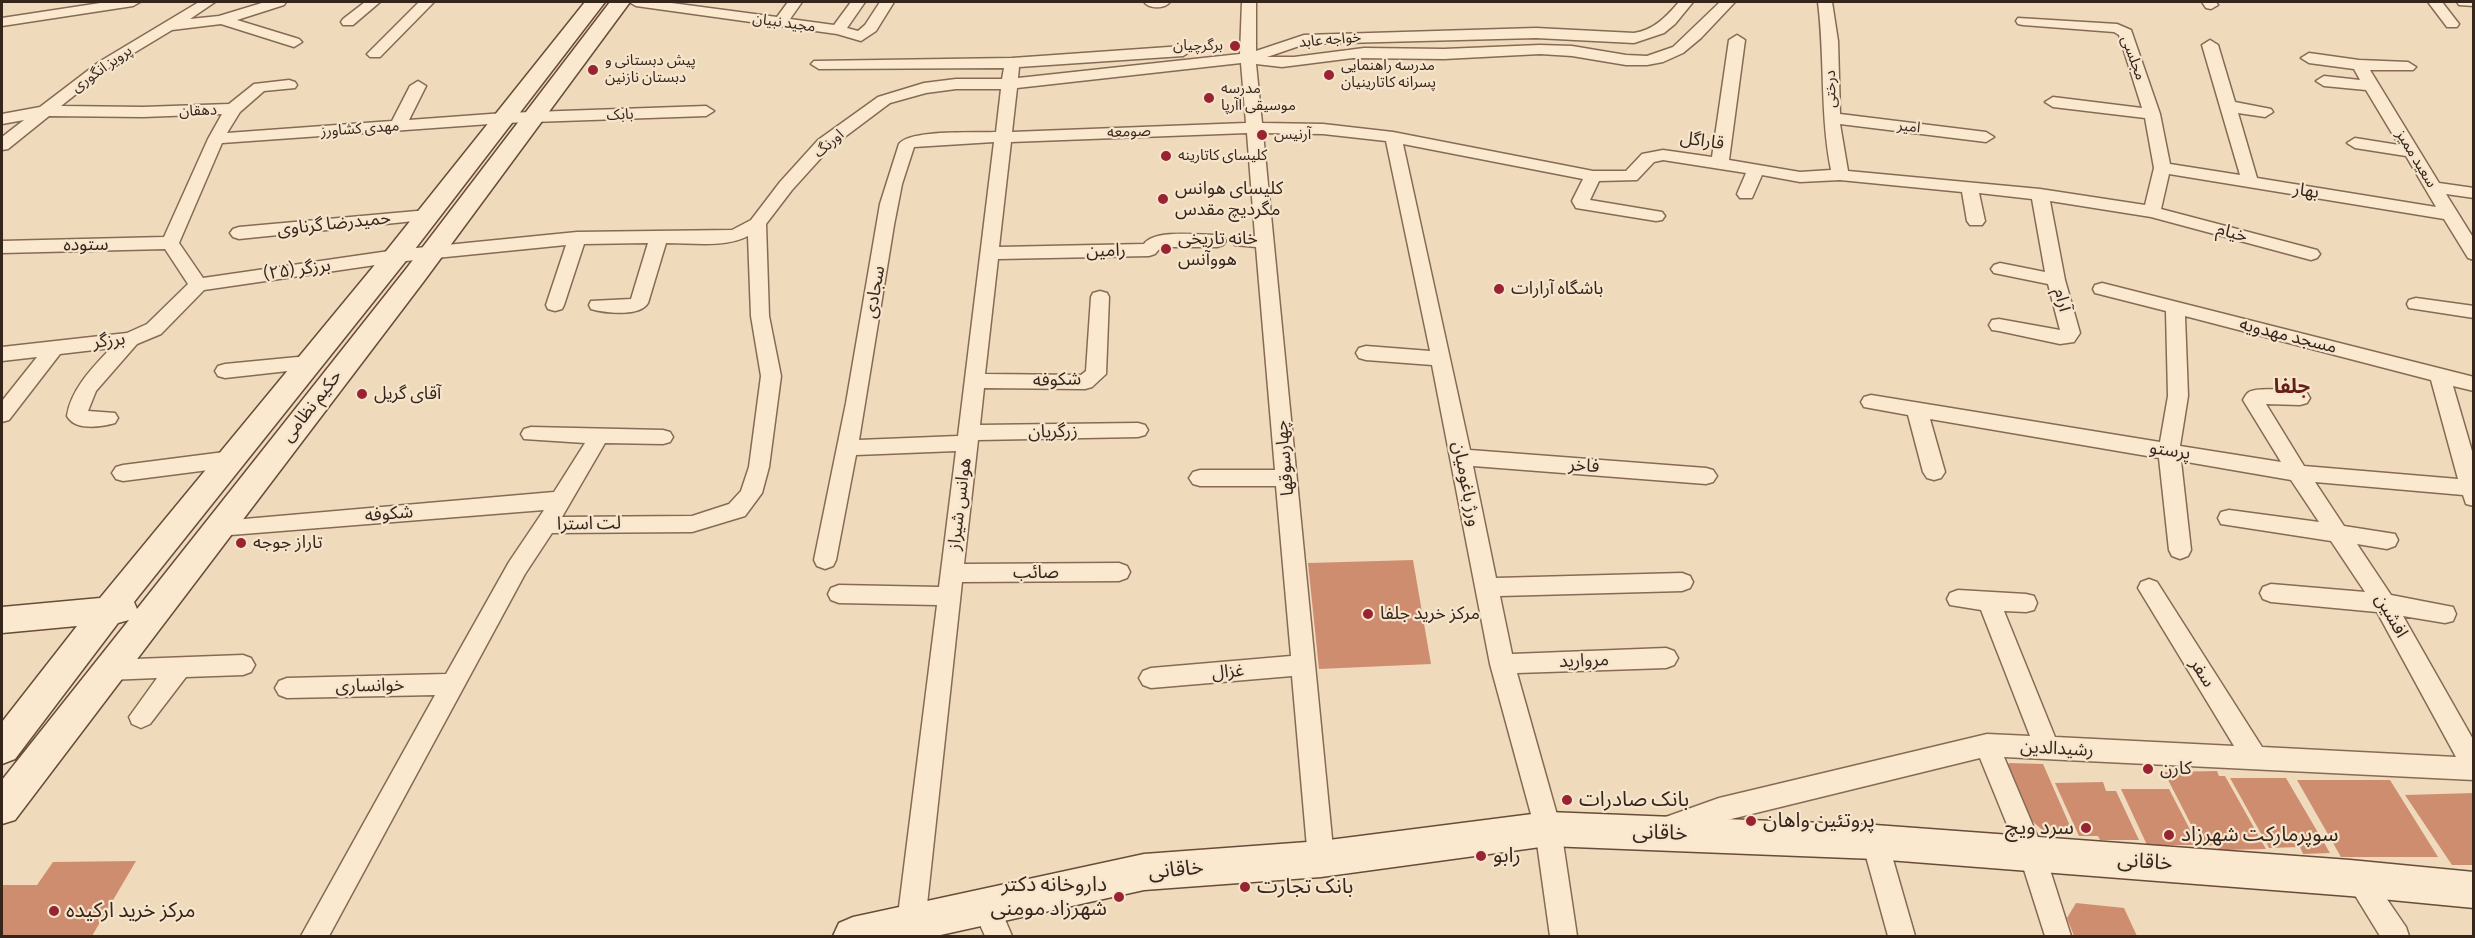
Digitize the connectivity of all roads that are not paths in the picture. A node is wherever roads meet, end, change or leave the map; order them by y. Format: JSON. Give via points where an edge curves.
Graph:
{"nodes":[{"id":1,"x":133,"y":2,"type":"edge"},
{"id":2,"x":208,"y":2,"type":"edge"},
{"id":3,"x":279,"y":2,"type":"edge"},
{"id":4,"x":373,"y":2,"type":"edge"},
{"id":5,"x":427,"y":2,"type":"edge"},
{"id":6,"x":595,"y":2,"type":"edge"},
{"id":7,"x":620,"y":2,"type":"edge"},
{"id":8,"x":636,"y":2,"type":"edge"},
{"id":9,"x":795,"y":2,"type":"edge"},
{"id":10,"x":858,"y":2,"type":"edge"},
{"id":11,"x":887,"y":2,"type":"edge"},
{"id":12,"x":1151,"y":2,"type":"edge"},
{"id":13,"x":1163,"y":2,"type":"edge"},
{"id":14,"x":1250,"y":2,"type":"edge"},
{"id":15,"x":1686,"y":2,"type":"edge"},
{"id":16,"x":1728,"y":2,"type":"edge"},
{"id":17,"x":1825,"y":2,"type":"edge"},
{"id":18,"x":2435,"y":2,"type":"edge"},
{"id":19,"x":2464,"y":2,"type":"edge"},
{"id":20,"x":2474,"y":2,"type":"edge"},
{"id":21,"x":221,"y":20,"type":"junction"},
{"id":22,"x":348,"y":21,"type":"dead end"},
{"id":23,"x":2023,"y":21,"type":"dead end"},
{"id":24,"x":2,"y":22,"type":"edge"},
{"id":25,"x":780,"y":23,"type":"junction"},
{"id":26,"x":2452,"y":24,"type":"dead end"},
{"id":27,"x":168,"y":26,"type":"junction"},
{"id":28,"x":838,"y":30,"type":"junction"},
{"id":29,"x":861,"y":36,"type":"junction"},
{"id":30,"x":1737,"y":40,"type":"dead end"},
{"id":31,"x":294,"y":42,"type":"dead end"},
{"id":32,"x":2210,"y":45,"type":"dead end"},
{"id":33,"x":1183,"y":51,"type":"dead end"},
{"id":34,"x":375,"y":54,"type":"dead end"},
{"id":35,"x":1248,"y":58,"type":"junction"},
{"id":36,"x":2309,"y":58,"type":"dead end"},
{"id":37,"x":819,"y":64,"type":"dead end"},
{"id":38,"x":896,"y":65,"type":"junction"},
{"id":39,"x":2359,"y":65,"type":"junction"},
{"id":40,"x":2408,"y":67,"type":"dead end"},
{"id":41,"x":1010,"y":73,"type":"junction"},
{"id":42,"x":2324,"y":81,"type":"dead end"},
{"id":43,"x":289,"y":85,"type":"dead end"},
{"id":44,"x":418,"y":86,"type":"dead end"},
{"id":45,"x":2372,"y":86,"type":"junction"},
{"id":46,"x":924,"y":87,"type":"junction"},
{"id":47,"x":2053,"y":102,"type":"dead end"},
{"id":48,"x":2227,"y":106,"type":"junction"},
{"id":49,"x":233,"y":109,"type":"junction"},
{"id":50,"x":45,"y":111,"type":"junction"},
{"id":51,"x":706,"y":111,"type":"dead end"},
{"id":52,"x":2265,"y":112,"type":"dead end"},
{"id":53,"x":2152,"y":114,"type":"junction"},
{"id":54,"x":504,"y":118,"type":"junction"},
{"id":55,"x":534,"y":118,"type":"junction"},
{"id":56,"x":1832,"y":118,"type":"junction"},
{"id":57,"x":2,"y":119,"type":"edge"},
{"id":58,"x":398,"y":126,"type":"junction"},
{"id":59,"x":1256,"y":128,"type":"junction"},
{"id":60,"x":1002,"y":136,"type":"junction"},
{"id":61,"x":1393,"y":137,"type":"junction"},
{"id":62,"x":1986,"y":137,"type":"dead end"},
{"id":63,"x":216,"y":139,"type":"junction"},
{"id":64,"x":911,"y":141,"type":"joint"},
{"id":65,"x":2355,"y":142,"type":"dead end"},
{"id":66,"x":2,"y":145,"type":"edge"},
{"id":67,"x":2412,"y":152,"type":"junction"},
{"id":68,"x":1720,"y":163,"type":"junction"},
{"id":69,"x":2162,"y":168,"type":"junction"},
{"id":70,"x":1756,"y":169,"type":"junction"},
{"id":71,"x":1840,"y":175,"type":"junction"},
{"id":72,"x":1593,"y":176,"type":"junction"},
{"id":73,"x":2250,"y":183,"type":"junction"},
{"id":74,"x":1969,"y":186,"type":"junction"},
{"id":75,"x":2433,"y":187,"type":"junction"},
{"id":76,"x":2474,"y":193,"type":"edge"},
{"id":77,"x":1746,"y":194,"type":"dead end"},
{"id":78,"x":2040,"y":194,"type":"junction"},
{"id":79,"x":2152,"y":213,"type":"junction"},
{"id":80,"x":2449,"y":214,"type":"junction"},
{"id":81,"x":428,"y":215,"type":"junction"},
{"id":82,"x":1656,"y":216,"type":"dead end"},
{"id":83,"x":1976,"y":221,"type":"dead end"},
{"id":84,"x":757,"y":224,"type":"junction"},
{"id":85,"x":239,"y":233,"type":"dead end"},
{"id":86,"x":659,"y":237,"type":"junction"},
{"id":87,"x":577,"y":238,"type":"junction"},
{"id":88,"x":1217,"y":241,"type":"dead end"},
{"id":89,"x":1241,"y":241,"type":"dead end"},
{"id":90,"x":1266,"y":242,"type":"junction"},
{"id":91,"x":170,"y":243,"type":"junction"},
{"id":92,"x":2,"y":247,"type":"edge"},
{"id":93,"x":989,"y":253,"type":"junction"},
{"id":94,"x":430,"y":254,"type":"junction"},
{"id":95,"x":2311,"y":254,"type":"dead end"},
{"id":96,"x":2474,"y":254,"type":"edge"},
{"id":97,"x":396,"y":256,"type":"junction"},
{"id":98,"x":2000,"y":269,"type":"dead end"},
{"id":99,"x":2056,"y":280,"type":"junction"},
{"id":100,"x":198,"y":285,"type":"junction"},
{"id":101,"x":2102,"y":289,"type":"dead end"},
{"id":102,"x":1100,"y":297,"type":"dead end"},
{"id":103,"x":2416,"y":304,"type":"dead end"},
{"id":104,"x":555,"y":305,"type":"dead end"},
{"id":105,"x":598,"y":305,"type":"dead end"},
{"id":106,"x":2175,"y":308,"type":"junction"},
{"id":107,"x":2474,"y":312,"type":"edge"},
{"id":108,"x":1999,"y":325,"type":"dead end"},
{"id":109,"x":130,"y":339,"type":"junction"},
{"id":110,"x":55,"y":347,"type":"junction"},
{"id":111,"x":1366,"y":353,"type":"dead end"},
{"id":112,"x":2,"y":354,"type":"edge"},
{"id":113,"x":1441,"y":359,"type":"junction"},
{"id":114,"x":308,"y":363,"type":"junction"},
{"id":115,"x":225,"y":371,"type":"dead end"},
{"id":116,"x":2440,"y":375,"type":"junction"},
{"id":117,"x":974,"y":381,"type":"junction"},
{"id":118,"x":2474,"y":384,"type":"edge"},
{"id":119,"x":2300,"y":398,"type":"dead end"},
{"id":120,"x":1871,"y":402,"type":"dead end"},
{"id":121,"x":1917,"y":410,"type":"junction"},
{"id":122,"x":2,"y":415,"type":"edge"},
{"id":123,"x":108,"y":418,"type":"dead end"},
{"id":124,"x":1138,"y":430,"type":"dead end"},
{"id":125,"x":531,"y":434,"type":"dead end"},
{"id":126,"x":599,"y":436,"type":"junction"},
{"id":127,"x":663,"y":437,"type":"dead end"},
{"id":128,"x":968,"y":438,"type":"junction"},
{"id":129,"x":849,"y":448,"type":"junction"},
{"id":130,"x":2169,"y":451,"type":"junction"},
{"id":131,"x":1461,"y":457,"type":"junction"},
{"id":132,"x":232,"y":459,"type":"junction"},
{"id":133,"x":1935,"y":472,"type":"dead end"},
{"id":134,"x":123,"y":473,"type":"dead end"},
{"id":135,"x":2298,"y":473,"type":"junction"},
{"id":136,"x":1706,"y":476,"type":"dead end"},
{"id":137,"x":1200,"y":478,"type":"dead end"},
{"id":138,"x":1287,"y":478,"type":"junction"},
{"id":139,"x":2471,"y":493,"type":"edge"},
{"id":140,"x":561,"y":500,"type":"junction"},
{"id":141,"x":2229,"y":518,"type":"dead end"},
{"id":142,"x":546,"y":525,"type":"junction"},
{"id":143,"x":218,"y":528,"type":"junction"},
{"id":144,"x":2338,"y":533,"type":"junction"},
{"id":145,"x":2387,"y":540,"type":"dead end"},
{"id":146,"x":2180,"y":550,"type":"dead end"},
{"id":147,"x":825,"y":560,"type":"dead end"},
{"id":148,"x":1119,"y":572,"type":"dead end"},
{"id":149,"x":1682,"y":582,"type":"dead end"},
{"id":150,"x":951,"y":584,"type":"junction"},
{"id":151,"x":1487,"y":587,"type":"junction"},
{"id":152,"x":2149,"y":588,"type":"dead end"},
{"id":153,"x":2271,"y":593,"type":"dead end"},
{"id":154,"x":839,"y":594,"type":"dead end"},
{"id":155,"x":1958,"y":599,"type":"dead end"},
{"id":156,"x":1989,"y":600,"type":"junction"},
{"id":157,"x":2026,"y":603,"type":"dead end"},
{"id":158,"x":2384,"y":603,"type":"junction"},
{"id":159,"x":159,"y":605,"type":"junction"},
{"id":160,"x":109,"y":610,"type":"junction"},
{"id":161,"x":2445,"y":614,"type":"dead end"},
{"id":162,"x":2,"y":620,"type":"edge"},
{"id":163,"x":1666,"y":658,"type":"dead end"},
{"id":164,"x":1502,"y":664,"type":"junction"},
{"id":165,"x":243,"y":665,"type":"dead end"},
{"id":166,"x":1304,"y":665,"type":"junction"},
{"id":167,"x":180,"y":667,"type":"junction"},
{"id":168,"x":108,"y":670,"type":"junction"},
{"id":169,"x":1151,"y":678,"type":"dead end"},
{"id":170,"x":453,"y":684,"type":"junction"},
{"id":171,"x":287,"y":688,"type":"dead end"},
{"id":172,"x":141,"y":717,"type":"dead end"},
{"id":173,"x":1987,"y":745,"type":"junction"},
{"id":174,"x":2,"y":748,"type":"edge"},
{"id":175,"x":2048,"y":748,"type":"junction"},
{"id":176,"x":2255,"y":759,"type":"junction"},
{"id":177,"x":2474,"y":768,"type":"edge"},
{"id":178,"x":2,"y":808,"type":"edge"},
{"id":179,"x":1548,"y":829,"type":"junction"},
{"id":180,"x":1651,"y":833,"type":"junction"},
{"id":181,"x":1875,"y":842,"type":"junction"},
{"id":182,"x":2032,"y":854,"type":"junction"},
{"id":183,"x":1321,"y":859,"type":"junction"},
{"id":184,"x":2358,"y":879,"type":"junction"},
{"id":185,"x":2474,"y":890,"type":"edge"},
{"id":186,"x":993,"y":922,"type":"edge"},
{"id":187,"x":911,"y":923,"type":"junction"},
{"id":188,"x":314,"y":936,"type":"edge"},
{"id":189,"x":853,"y":936,"type":"edge"},
{"id":190,"x":1563,"y":936,"type":"edge"},
{"id":191,"x":1902,"y":936,"type":"edge"},
{"id":192,"x":2058,"y":936,"type":"edge"},
{"id":193,"x":2396,"y":936,"type":"edge"}],
"edges":[{"from":1,"to":24,"type":"street"},
{"from":2,"to":27,"type":"street","name":"پرویز انگوری"},
{"from":3,"to":21,"type":"street"},
{"from":4,"to":22,"type":"street"},
{"from":5,"to":34,"type":"street"},
{"from":6,"to":54,"type":"main road","name":"حکیم نظامی"},
{"from":7,"to":55,"type":"main road","name":"حکیم نظامی"},
{"from":8,"to":25,"type":"street","name":"مجید نبیان"},
{"from":9,"to":25,"type":"street"},
{"from":10,"to":28,"type":"street"},
{"from":11,"to":29,"type":"street","via":[[871,28]]},
{"from":12,"to":13,"type":"street"},
{"from":14,"to":35,"type":"street","name":"چهارسوقها"},
{"from":15,"to":35,"type":"street","name":"خواجه عابد","via":[[1664,28],[1642,37],[1536,33],[1304,40]]},
{"from":16,"to":35,"type":"street","name":"خواجه عابد","via":[[1685,45],[1658,59],[1642,61],[1547,49],[1445,54],[1378,51],[1271,63]]},
{"from":17,"to":56,"type":"street","name":"درختی"},
{"from":18,"to":26,"type":"street"},
{"from":19,"to":20,"type":"street"},
{"from":21,"to":27,"type":"street"},
{"from":21,"to":31,"type":"street"},
{"from":23,"to":53,"type":"street","name":"مجلسی","via":[[2122,29]]},
{"from":25,"to":28,"type":"street","name":"مجید نبیان"},
{"from":27,"to":50,"type":"street","name":"پرویز انگوری","via":[[104,64]]},
{"from":28,"to":29,"type":"street","name":"مجید نبیان"},
{"from":29,"to":38,"type":"street","via":[[875,57]]},
{"from":30,"to":68,"type":"street"},
{"from":32,"to":48,"type":"street"},
{"from":33,"to":41,"type":"street"},
{"from":35,"to":41,"type":"street","name":"اورنگ"},
{"from":35,"to":59,"type":"street","name":"چهارسوقها"},
{"from":36,"to":39,"type":"street"},
{"from":37,"to":38,"type":"street"},
{"from":38,"to":41,"type":"street"},
{"from":38,"to":46,"type":"street"},
{"from":39,"to":40,"type":"street"},
{"from":39,"to":45,"type":"street","name":"سعید ممیز"},
{"from":41,"to":46,"type":"street","name":"اورنگ"},
{"from":41,"to":60,"type":"street","name":"هوانس شیراز"},
{"from":42,"to":45,"type":"street"},
{"from":43,"to":49,"type":"street","via":[[260,87]]},
{"from":44,"to":58,"type":"street"},
{"from":45,"to":67,"type":"street","name":"سعید ممیز"},
{"from":46,"to":84,"type":"street","name":"اورنگ","via":[[884,100],[824,144]]},
{"from":47,"to":53,"type":"street"},
{"from":48,"to":52,"type":"street"},
{"from":48,"to":73,"type":"street"},
{"from":49,"to":50,"type":"street","name":"دهقان"},
{"from":49,"to":63,"type":"street","name":"دهقان"},
{"from":50,"to":57,"type":"street","name":"دهقان"},
{"from":50,"to":66,"type":"street","name":"پرویز انگوری"},
{"from":51,"to":55,"type":"street","name":"بابک"},
{"from":53,"to":69,"type":"street","name":"مجلسی"},
{"from":54,"to":55,"type":"street","name":"بابک"},
{"from":54,"to":58,"type":"street","name":"مهدی کشاورز"},
{"from":54,"to":81,"type":"main road","name":"حکیم نظامی"},
{"from":55,"to":94,"type":"main road","name":"حکیم نظامی"},
{"from":56,"to":62,"type":"street","name":"امیر"},
{"from":56,"to":71,"type":"street","name":"درختی"},
{"from":58,"to":63,"type":"street","name":"مهدی کشاورز"},
{"from":59,"to":60,"type":"street","name":"صومعه"},
{"from":59,"to":61,"type":"street","name":"قاراگل","via":[[1323,129]]},
{"from":59,"to":90,"type":"street","name":"چهارسوقها"},
{"from":60,"to":64,"type":"street","name":"صومعه"},
{"from":60,"to":93,"type":"street","name":"هوانس شیراز"},
{"from":61,"to":72,"type":"street","name":"قاراگل"},
{"from":61,"to":113,"type":"street","name":"ورژ باغومیان"},
{"from":63,"to":91,"type":"street","name":"دهقان"},
{"from":64,"to":129,"type":"street","name":"سجادی","via":[[903,155],[887,221]]},
{"from":65,"to":67,"type":"street"},
{"from":67,"to":75,"type":"street","name":"سعید ممیز"},
{"from":68,"to":70,"type":"street","name":"قاراگل"},
{"from":68,"to":72,"type":"street","name":"قاراگل","via":[[1654,156],[1647,158],[1631,176]]},
{"from":69,"to":73,"type":"street","name":"بهار"},
{"from":69,"to":79,"type":"street"},
{"from":70,"to":71,"type":"street","name":"قاراگل","via":[[1810,178]]},
{"from":70,"to":77,"type":"street"},
{"from":71,"to":74,"type":"street","name":"قاراگل"},
{"from":72,"to":82,"type":"street","via":[[1582,204]]},
{"from":73,"to":80,"type":"street","name":"بهار"},
{"from":74,"to":78,"type":"street","name":"قاراگل"},
{"from":74,"to":83,"type":"street"},
{"from":75,"to":76,"type":"street"},
{"from":75,"to":80,"type":"street","name":"سعید ممیز"},
{"from":78,"to":79,"type":"street","name":"قاراگل"},
{"from":78,"to":99,"type":"street","name":"آرام"},
{"from":79,"to":95,"type":"street","name":"خیام"},
{"from":80,"to":96,"type":"street","name":"سعید ممیز"},
{"from":81,"to":85,"type":"street","name":"حمیدرضا گرناوی"},
{"from":81,"to":97,"type":"main road","name":"حکیم نظامی"},
{"from":84,"to":86,"type":"street","name":"اورنگ","via":[[736,235]]},
{"from":84,"to":142,"type":"street","name":"لت استرا","via":[[760,316],[771,376],[759,467],[745,502],[728,514],[692,524]]},
{"from":86,"to":87,"type":"street","name":"اورنگ"},
{"from":86,"to":105,"type":"street","via":[[639,303]]},
{"from":87,"to":94,"type":"street","name":"اورنگ"},
{"from":87,"to":104,"type":"street"},
{"from":88,"to":93,"type":"street","name":"رامین","via":[[1160,241],[1149,250]]},
{"from":89,"to":90,"type":"street"},
{"from":90,"to":138,"type":"street","name":"چهارسوقها"},
{"from":91,"to":92,"type":"street","name":"ستوده"},
{"from":91,"to":100,"type":"street"},
{"from":93,"to":117,"type":"street","name":"هوانس شیراز"},
{"from":94,"to":97,"type":"street","name":"برزگر (۲۵)"},
{"from":94,"to":143,"type":"main road","name":"حکیم نظامی"},
{"from":97,"to":100,"type":"street","name":"برزگر (۲۵)"},
{"from":97,"to":114,"type":"main road","name":"حکیم نظامی"},
{"from":98,"to":99,"type":"street"},
{"from":99,"to":108,"type":"street","name":"آرام","via":[[2070,333],[2067,337]]},
{"from":100,"to":109,"type":"street","name":"برزگر","via":[[154,329]]},
{"from":101,"to":106,"type":"street","name":"مسجد مهدویه"},
{"from":102,"to":117,"type":"street","name":"شکوفه","via":[[1096,374],[1092,378],[1085,382]]},
{"from":103,"to":107,"type":"street"},
{"from":106,"to":116,"type":"street","name":"مسجد مهدویه"},
{"from":106,"to":130,"type":"street","via":[[2178,396]]},
{"from":109,"to":110,"type":"street","name":"برزگر"},
{"from":109,"to":123,"type":"street","via":[[77,407],[77,416],[82,419]]},
{"from":110,"to":112,"type":"street","name":"برزگر"},
{"from":110,"to":122,"type":"street"},
{"from":111,"to":113,"type":"street"},
{"from":113,"to":131,"type":"street","name":"ورژ باغومیان"},
{"from":114,"to":115,"type":"street"},
{"from":114,"to":132,"type":"main road","name":"حکیم نظامی"},
{"from":116,"to":118,"type":"street","name":"مسجد مهدویه"},
{"from":116,"to":139,"type":"street"},
{"from":117,"to":128,"type":"street","name":"هوانس شیراز"},
{"from":119,"to":135,"type":"street","name":"افشین","via":[[2253,400]]},
{"from":120,"to":121,"type":"street","name":"پرستو"},
{"from":121,"to":130,"type":"street","name":"پرستو"},
{"from":121,"to":133,"type":"street"},
{"from":124,"to":128,"type":"street","name":"زرگریان"},
{"from":125,"to":126,"type":"street"},
{"from":126,"to":127,"type":"street"},
{"from":126,"to":140,"type":"street"},
{"from":128,"to":129,"type":"street","name":"زرگریان"},
{"from":128,"to":150,"type":"street","name":"هوانس شیراز"},
{"from":129,"to":147,"type":"street","name":"سجادی"},
{"from":130,"to":135,"type":"street","name":"پرستو"},
{"from":130,"to":146,"type":"street"},
{"from":131,"to":136,"type":"street","name":"فاخر"},
{"from":131,"to":151,"type":"street","name":"ورژ باغومیان"},
{"from":132,"to":134,"type":"street"},
{"from":132,"to":160,"type":"main road","name":"حکیم نظامی"},
{"from":135,"to":139,"type":"street","name":"پرستو"},
{"from":135,"to":144,"type":"street","name":"افشین"},
{"from":137,"to":138,"type":"street"},
{"from":138,"to":166,"type":"street","name":"چهارسوقها"},
{"from":140,"to":142,"type":"street"},
{"from":140,"to":143,"type":"street","name":"شکوفه"},
{"from":141,"to":144,"type":"street"},
{"from":142,"to":170,"type":"street","name":"لت استرا","via":[[517,568]]},
{"from":143,"to":159,"type":"main road","name":"حکیم نظامی"},
{"from":144,"to":145,"type":"street"},
{"from":144,"to":158,"type":"street","name":"افشین"},
{"from":148,"to":150,"type":"street","name":"صائب"},
{"from":149,"to":151,"type":"street"},
{"from":150,"to":154,"type":"street","name":"صائب"},
{"from":150,"to":187,"type":"street","name":"هوانس شیراز"},
{"from":151,"to":164,"type":"street","name":"ورژ باغومیان"},
{"from":152,"to":176,"type":"street","name":"سفر"},
{"from":153,"to":158,"type":"street"},
{"from":155,"to":156,"type":"street"},
{"from":156,"to":157,"type":"street"},
{"from":156,"to":175,"type":"street"},
{"from":158,"to":161,"type":"street"},
{"from":158,"to":177,"type":"street","name":"افشین"},
{"from":159,"to":160,"type":"main road"},
{"from":159,"to":168,"type":"main road","name":"حکیم نظامی"},
{"from":160,"to":162,"type":"main road"},
{"from":160,"to":174,"type":"main road","name":"حکیم نظامی"},
{"from":163,"to":164,"type":"street","name":"مروارید"},
{"from":164,"to":179,"type":"street","name":"ورژ باغومیان"},
{"from":165,"to":167,"type":"street"},
{"from":166,"to":169,"type":"street","name":"غزال"},
{"from":166,"to":183,"type":"street","name":"چهارسوقها"},
{"from":167,"to":168,"type":"street"},
{"from":167,"to":172,"type":"street"},
{"from":168,"to":178,"type":"main road","name":"حکیم نظامی"},
{"from":170,"to":171,"type":"street","name":"خوانساری"},
{"from":170,"to":188,"type":"street","name":"لت استرا"},
{"from":173,"to":175,"type":"street","name":"رشیدالدین"},
{"from":173,"to":180,"type":"street","name":"رشیدالدین","via":[[1719,810]]},
{"from":173,"to":182,"type":"street"},
{"from":175,"to":176,"type":"street","name":"رشیدالدین"},
{"from":176,"to":177,"type":"street","name":"رشیدالدین"},
{"from":179,"to":180,"type":"main road","name":"خاقانی"},
{"from":179,"to":183,"type":"main road","name":"خاقانی"},
{"from":179,"to":190,"type":"street","name":"ورژ باغومیان"},
{"from":180,"to":181,"type":"main road","name":"خاقانی"},
{"from":181,"to":182,"type":"main road","name":"خاقانی"},
{"from":181,"to":191,"type":"street"},
{"from":182,"to":184,"type":"main road","name":"خاقانی"},
{"from":182,"to":192,"type":"street"},
{"from":183,"to":186,"type":"main road","name":"خاقانی","via":[[1144,872]]},
{"from":184,"to":185,"type":"main road","name":"خاقانی"},
{"from":184,"to":193,"type":"street"},
{"from":186,"to":187,"type":"main road","name":"خاقانی"},
{"from":187,"to":189,"type":"main road","name":"خاقانی"}]}
